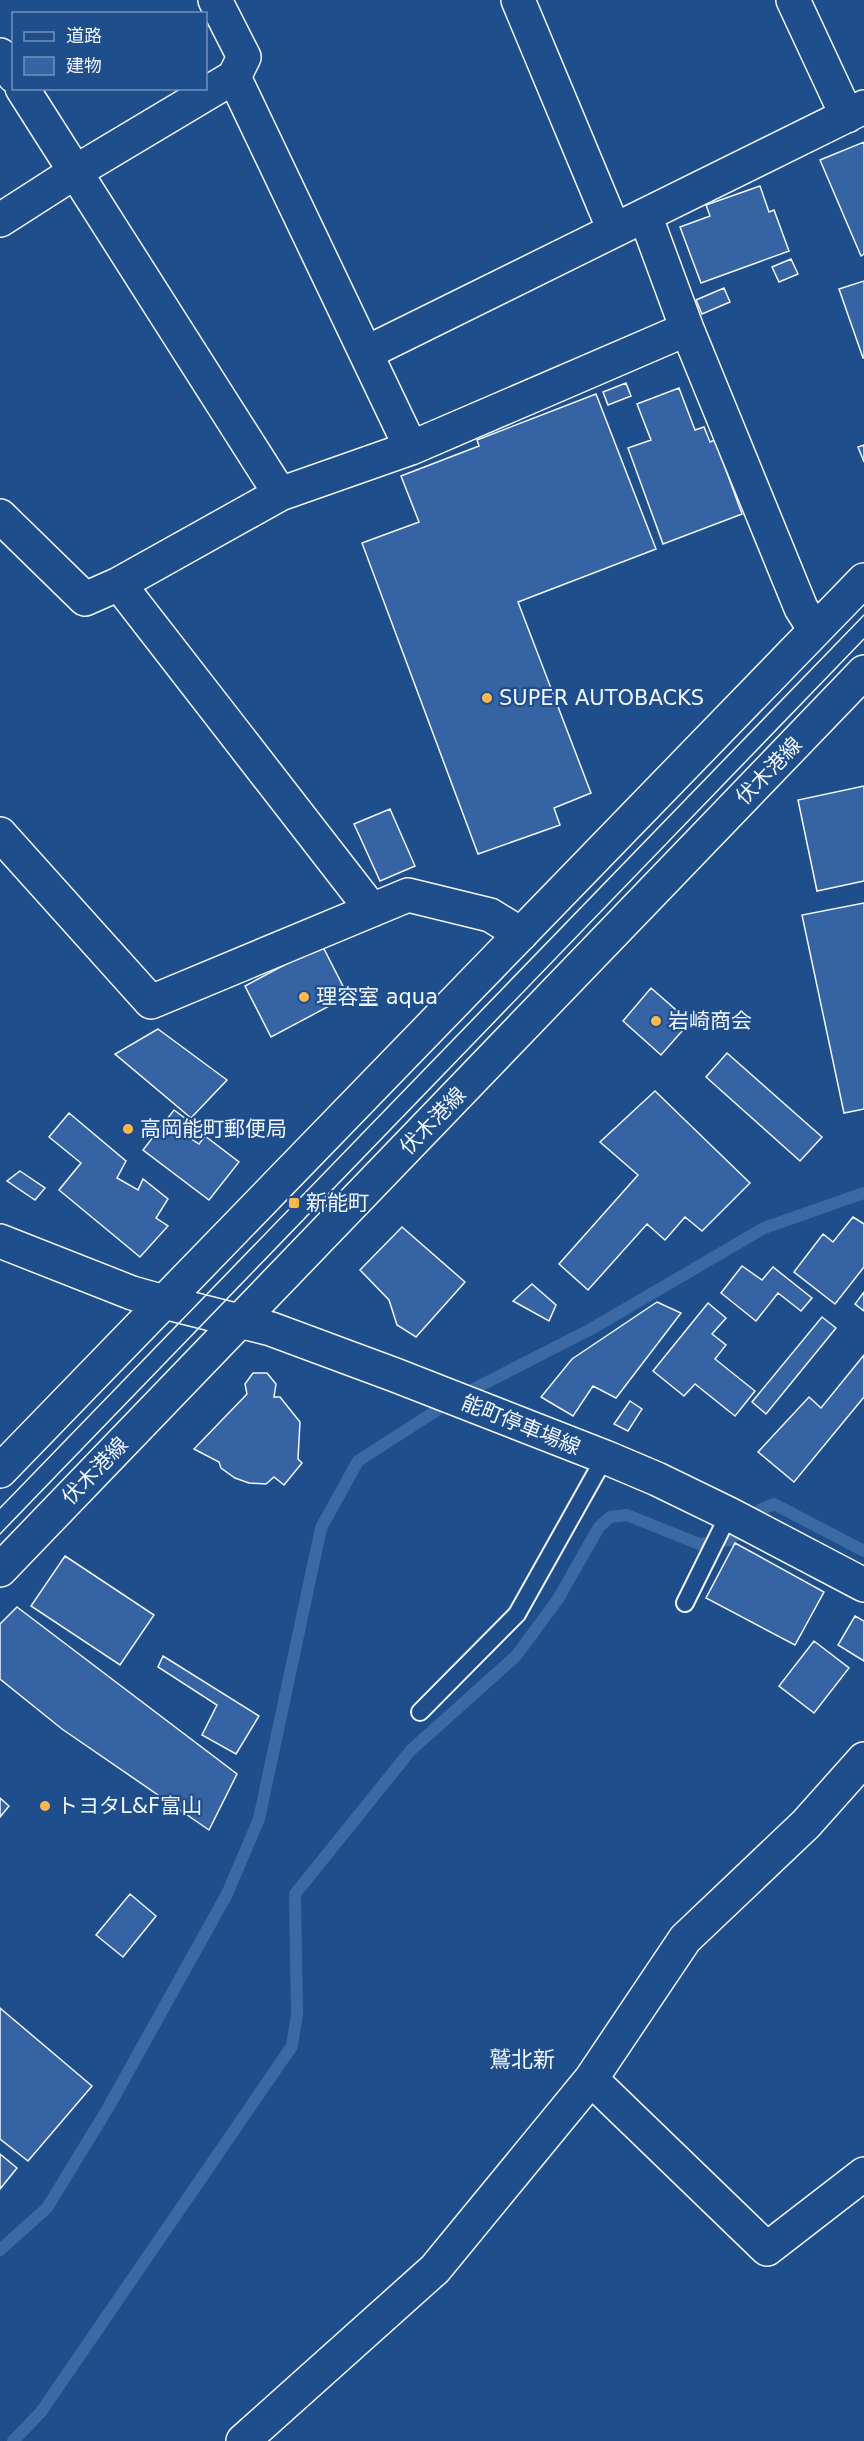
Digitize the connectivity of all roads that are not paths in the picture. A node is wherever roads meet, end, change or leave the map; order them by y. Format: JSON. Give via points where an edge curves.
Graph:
{"nodes":[{"id":1,"x":215,"y":0,"type":"edge"},
{"id":2,"x":518,"y":0,"type":"edge"},
{"id":3,"x":793,"y":0,"type":"edge"},
{"id":4,"x":0,"y":55,"type":"edge"},
{"id":5,"x":12,"y":73,"type":"edge"},
{"id":6,"x":234,"y":77,"type":"junction"},
{"id":7,"x":23,"y":90,"type":"edge"},
{"id":8,"x":856,"y":112,"type":"edge"},
{"id":9,"x":75,"y":172,"type":"junction"},
{"id":10,"x":645,"y":215,"type":"junction"},
{"id":11,"x":0,"y":220,"type":"edge"},
{"id":12,"x":614,"y":230,"type":"junction"},
{"id":13,"x":687,"y":329,"type":"junction"},
{"id":14,"x":366,"y":353,"type":"junction"},
{"id":15,"x":411,"y":448,"type":"junction"},
{"id":16,"x":280,"y":494,"type":"junction"},
{"id":17,"x":0,"y":516,"type":"edge"},
{"id":18,"x":864,"y":580,"type":"edge"},
{"id":19,"x":119,"y":584,"type":"junction"},
{"id":20,"x":815,"y":630,"type":"junction"},
{"id":21,"x":864,"y":672,"type":"edge"},
{"id":22,"x":0,"y":834,"type":"edge"},
{"id":23,"x":372,"y":910,"type":"junction"},
{"id":24,"x":521,"y":934,"type":"junction"},
{"id":25,"x":0,"y":1241,"type":"edge"},
{"id":26,"x":164,"y":1302,"type":"junction"},
{"id":27,"x":240,"y":1322,"type":"junction"},
{"id":28,"x":605,"y":1458,"type":"junction"},
{"id":29,"x":0,"y":1472,"type":"edge"},
{"id":30,"x":729,"y":1514,"type":"junction"},
{"id":31,"x":0,"y":1570,"type":"edge"},
{"id":32,"x":864,"y":1585,"type":"edge"},
{"id":33,"x":685,"y":1603,"type":"dead end"},
{"id":34,"x":420,"y":1712,"type":"dead end"},
{"id":35,"x":864,"y":1759,"type":"edge"},
{"id":36,"x":591,"y":2079,"type":"junction"},
{"id":37,"x":864,"y":2174,"type":"edge"},
{"id":38,"x":243,"y":2441,"type":"edge"}],
"edges":[{"from":1,"to":6,"type":"street","via":[[244,57]]},
{"from":2,"to":12,"type":"street"},
{"from":3,"to":8,"type":"street"},
{"from":4,"to":5,"type":"street"},
{"from":6,"to":9,"type":"street"},
{"from":6,"to":14,"type":"street"},
{"from":7,"to":9,"type":"street"},
{"from":8,"to":10,"type":"street"},
{"from":9,"to":11,"type":"street"},
{"from":9,"to":16,"type":"street"},
{"from":10,"to":12,"type":"street"},
{"from":10,"to":13,"type":"street"},
{"from":12,"to":14,"type":"street"},
{"from":13,"to":15,"type":"street"},
{"from":13,"to":20,"type":"street","via":[[801,608]]},
{"from":14,"to":15,"type":"street"},
{"from":15,"to":16,"type":"street"},
{"from":16,"to":19,"type":"street"},
{"from":17,"to":19,"type":"street","via":[[85,599]]},
{"from":18,"to":20,"type":"street"},
{"from":19,"to":23,"type":"street"},
{"from":20,"to":24,"type":"street"},
{"from":21,"to":27,"type":"street","name":"伏木港線"},
{"from":22,"to":23,"type":"street","via":[[151,1002]]},
{"from":23,"to":24,"type":"street","via":[[408,895],[490,915]]},
{"from":24,"to":26,"type":"street"},
{"from":25,"to":26,"type":"street","name":"能町停車場線"},
{"from":26,"to":27,"type":"street","name":"能町停車場線"},
{"from":26,"to":29,"type":"street"},
{"from":27,"to":28,"type":"street","name":"能町停車場線","via":[[271,1329],[395,1375]]},
{"from":27,"to":31,"type":"street","name":"伏木港線"},
{"from":28,"to":30,"type":"street","name":"能町停車場線"},
{"from":28,"to":34,"type":"lane","via":[[517,1614]]},
{"from":30,"to":32,"type":"street","name":"能町停車場線"},
{"from":30,"to":33,"type":"lane"},
{"from":35,"to":36,"type":"street","via":[[806,1824],[686,1939]]},
{"from":36,"to":37,"type":"street","via":[[767,2249]]},
{"from":36,"to":38,"type":"street","via":[[435,2269]]}]}
